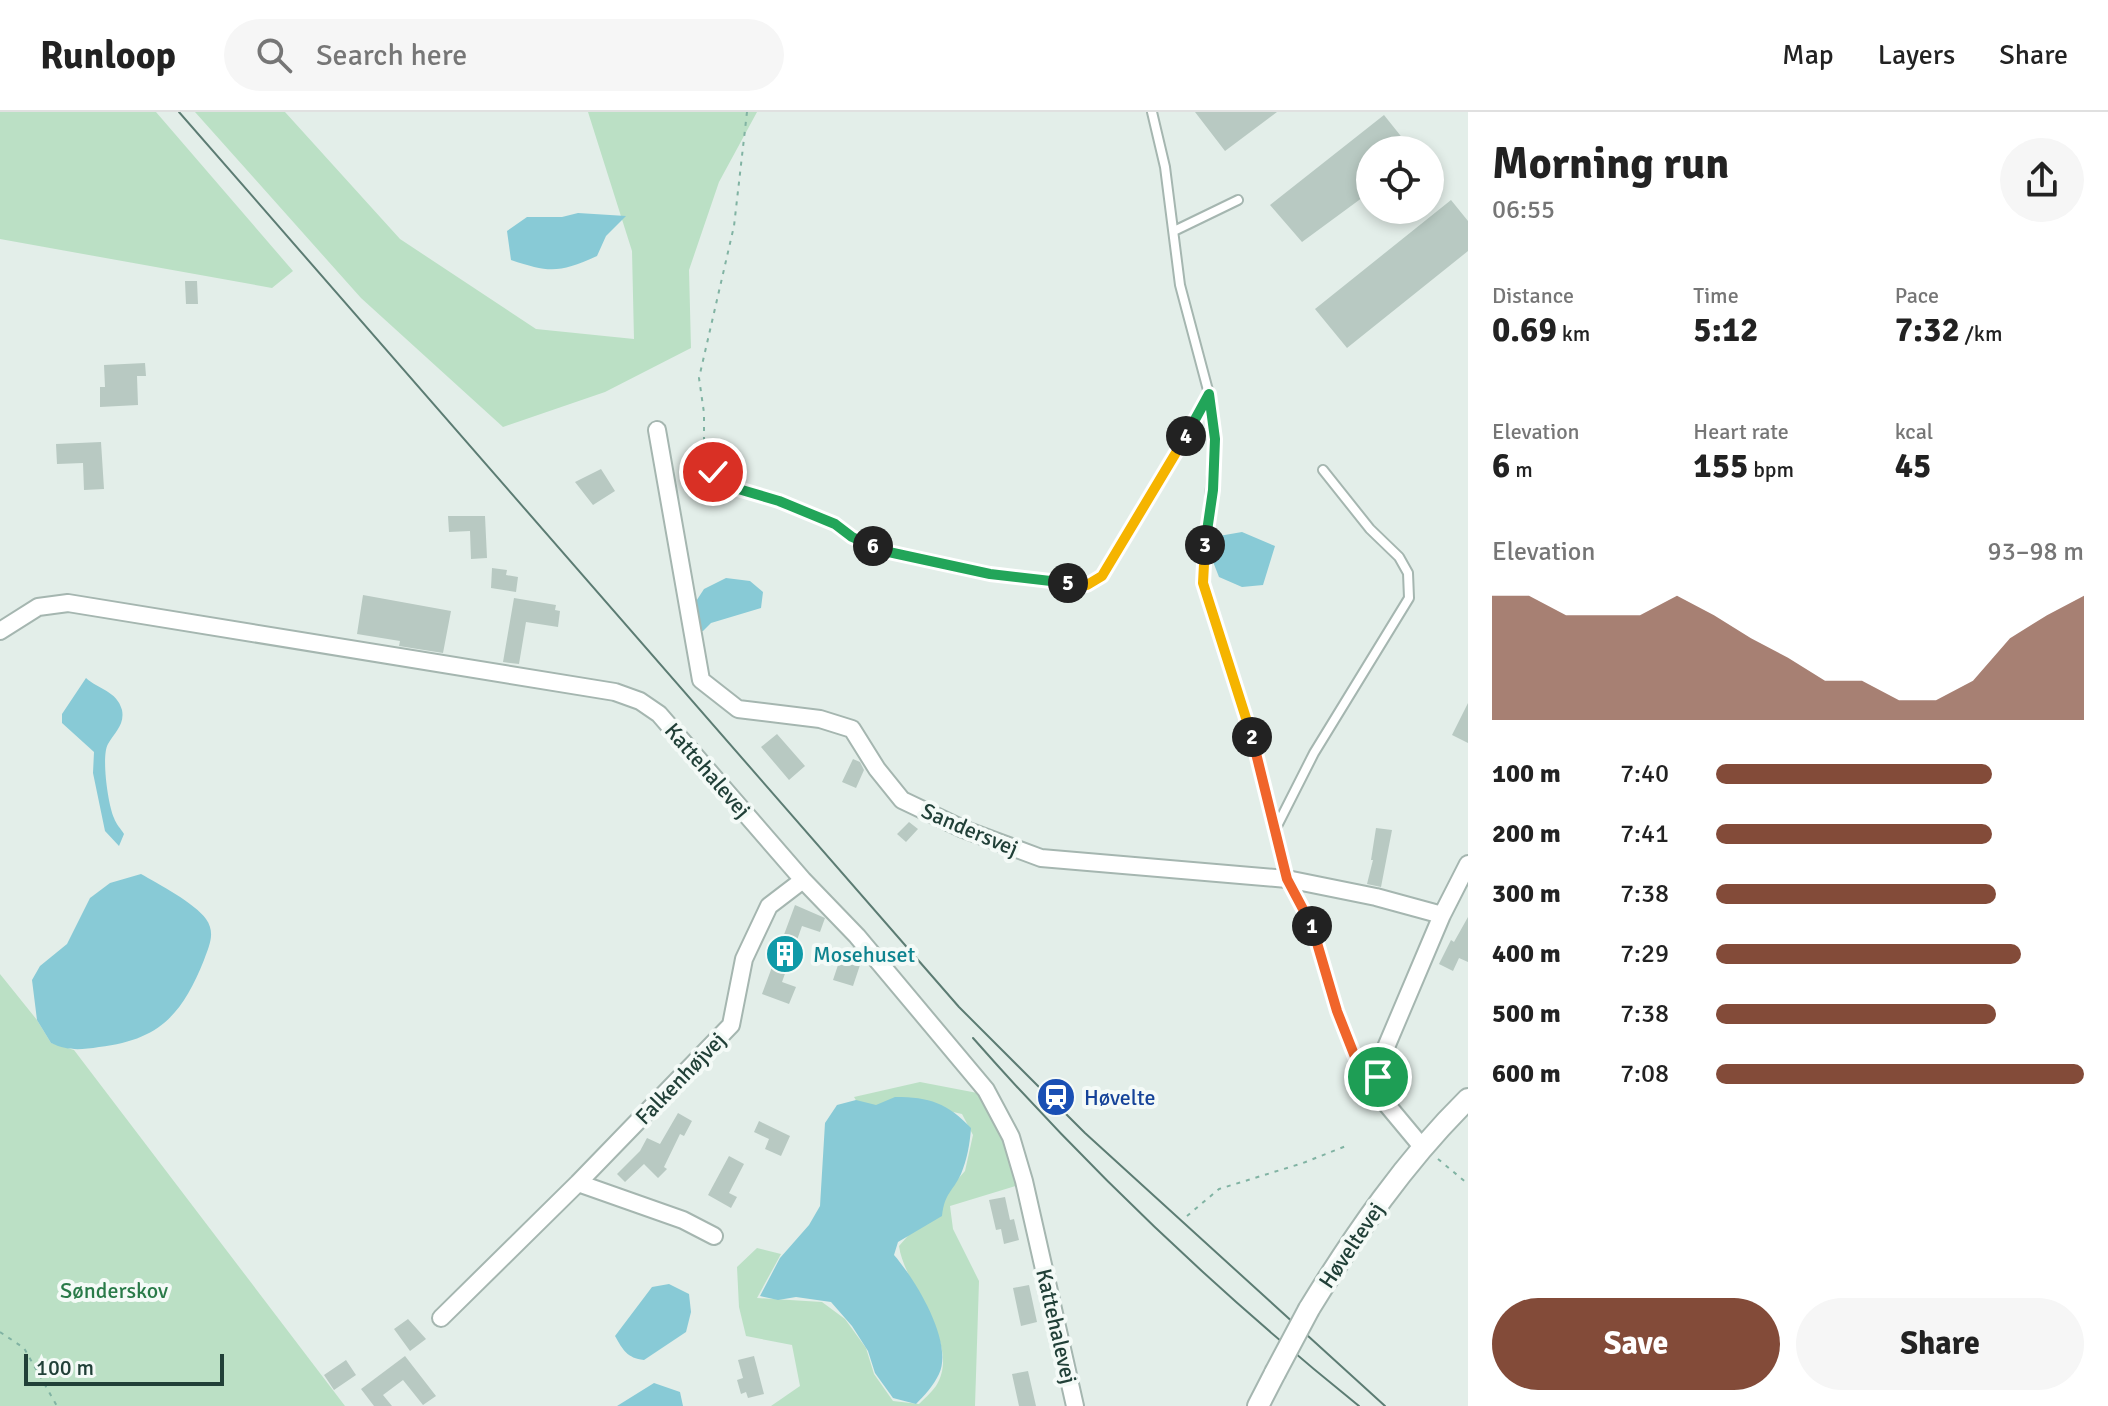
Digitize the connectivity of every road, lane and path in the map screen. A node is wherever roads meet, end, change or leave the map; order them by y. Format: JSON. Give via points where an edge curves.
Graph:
{"nodes":[{"id":1,"x":747,"y":112,"type":"edge"},
{"id":2,"x":1152,"y":112,"type":"edge"},
{"id":3,"x":1238,"y":200,"type":"dead end"},
{"id":4,"x":1174,"y":231,"type":"junction"},
{"id":5,"x":1209,"y":394,"type":"junction"},
{"id":6,"x":657,"y":430,"type":"dead end"},
{"id":7,"x":1323,"y":470,"type":"dead end"},
{"id":8,"x":0,"y":631,"type":"edge"},
{"id":9,"x":1276,"y":828,"type":"junction"},
{"id":10,"x":1468,"y":864,"type":"edge"},
{"id":11,"x":1287,"y":879,"type":"junction"},
{"id":12,"x":803,"y":880,"type":"junction"},
{"id":13,"x":1442,"y":915,"type":"junction"},
{"id":14,"x":1378,"y":1094,"type":"junction"},
{"id":15,"x":1468,"y":1099,"type":"edge"},
{"id":16,"x":1346,"y":1146,"type":"dead end"},
{"id":17,"x":1423,"y":1148,"type":"junction"},
{"id":18,"x":578,"y":1183,"type":"junction"},
{"id":19,"x":1468,"y":1184,"type":"edge"},
{"id":20,"x":1187,"y":1216,"type":"dead end"},
{"id":21,"x":714,"y":1236,"type":"dead end"},
{"id":22,"x":441,"y":1318,"type":"dead end"},
{"id":23,"x":0,"y":1332,"type":"edge"},
{"id":24,"x":57,"y":1406,"type":"edge"},
{"id":25,"x":1075,"y":1406,"type":"edge"},
{"id":26,"x":1258,"y":1406,"type":"edge"}],
"edges":[{"from":1,"to":5,"type":"path","via":[[734,226],[699,378],[704,451],[713,472],[735,488],[835,524],[884,551],[990,574],[1087,585],[1102,576]]},
{"from":2,"to":4,"type":"lane"},
{"from":3,"to":4,"type":"lane"},
{"from":4,"to":5,"type":"lane","via":[[1180,285]]},
{"from":5,"to":9,"type":"lane","via":[[1215,439],[1203,583]]},
{"from":6,"to":11,"type":"street","name":"Sandersvej","via":[[701,680],[738,709],[820,719],[852,729],[902,800],[1041,858]]},
{"from":7,"to":9,"type":"lane","via":[[1399,557],[1408,573],[1409,598],[1314,753]]},
{"from":8,"to":12,"type":"street","name":"Kattehalevej","via":[[38,607],[68,603],[615,692],[659,714]]},
{"from":9,"to":11,"type":"lane"},
{"from":10,"to":13,"type":"street"},
{"from":11,"to":13,"type":"street","name":"Sandersvej"},
{"from":11,"to":14,"type":"lane","via":[[1313,928],[1357,1062]]},
{"from":12,"to":18,"type":"street","name":"Falkenhøjvej","via":[[769,906],[744,959],[731,1025]]},
{"from":12,"to":25,"type":"street","name":"Kattehalevej","via":[[986,1090],[1011,1137]]},
{"from":13,"to":14,"type":"street","via":[[1381,1059]]},
{"from":14,"to":17,"type":"street"},
{"from":15,"to":17,"type":"street","name":"Høveltevej"},
{"from":16,"to":20,"type":"path","via":[[1219,1189]]},
{"from":17,"to":19,"type":"path"},
{"from":17,"to":26,"type":"street","name":"Høveltevej","bridge":true,"via":[[1375,1207],[1309,1309]]},
{"from":18,"to":21,"type":"street"},
{"from":18,"to":22,"type":"street","name":"Falkenhøjvej"},
{"from":23,"to":24,"type":"path","via":[[24,1348]]}]}
